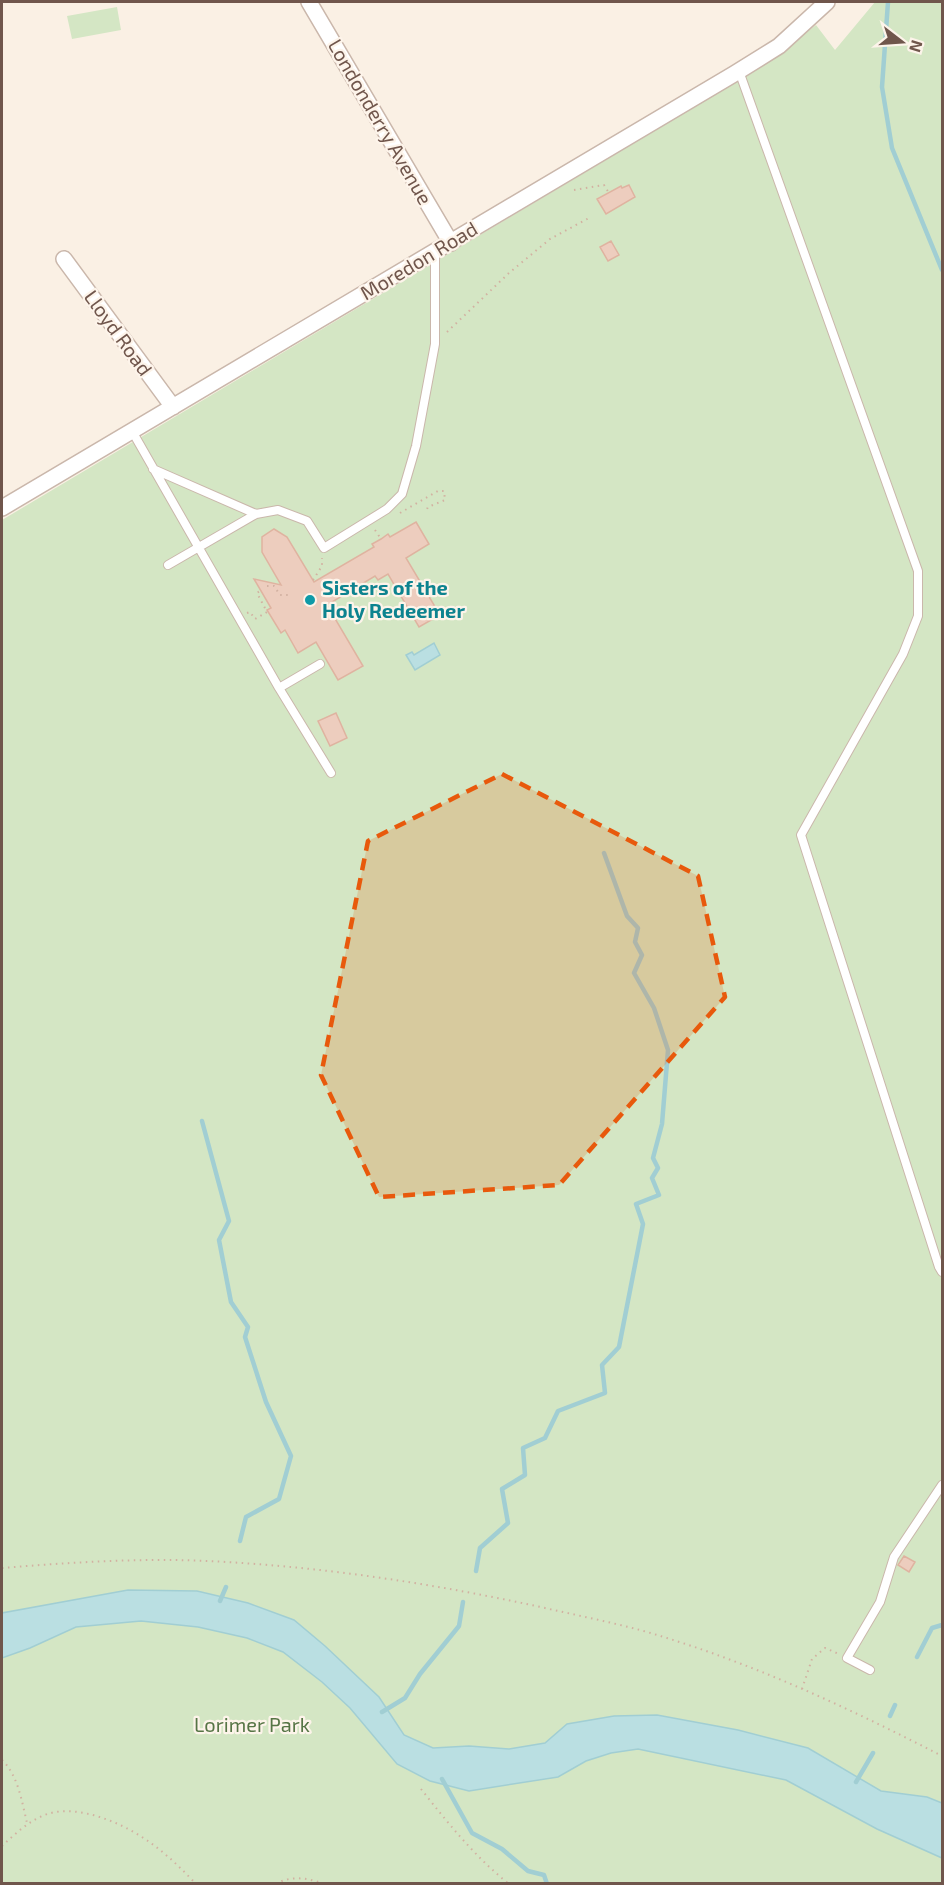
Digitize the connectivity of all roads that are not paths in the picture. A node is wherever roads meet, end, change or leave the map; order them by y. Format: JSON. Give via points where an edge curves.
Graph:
{"nodes":[{"id":1,"x":309,"y":2,"type":"edge"},
{"id":2,"x":827,"y":2,"type":"edge"},
{"id":3,"x":739,"y":71,"type":"junction"},
{"id":4,"x":451,"y":243,"type":"junction"},
{"id":5,"x":435,"y":252,"type":"junction"},
{"id":6,"x":64,"y":259,"type":"dead end"},
{"id":7,"x":173,"y":407,"type":"junction"},
{"id":8,"x":132,"y":431,"type":"junction"},
{"id":9,"x":153,"y":468,"type":"junction"},
{"id":10,"x":2,"y":508,"type":"edge"},
{"id":11,"x":256,"y":514,"type":"junction"},
{"id":12,"x":198,"y":547,"type":"junction"},
{"id":13,"x":168,"y":565,"type":"dead end"},
{"id":14,"x":320,"y":664,"type":"dead end"},
{"id":15,"x":279,"y":688,"type":"junction"},
{"id":16,"x":331,"y":773,"type":"dead end"},
{"id":17,"x":942,"y":1272,"type":"edge"},
{"id":18,"x":942,"y":1485,"type":"edge"},
{"id":19,"x":870,"y":1670,"type":"dead end"}],
"edges":[{"from":1,"to":4,"type":"street","name":"Londonderry Avenue"},
{"from":2,"to":3,"type":"street","name":"Moredon Road","via":[[778,46]]},
{"from":3,"to":4,"type":"street","name":"Moredon Road"},
{"from":3,"to":17,"type":"lane","via":[[918,571],[918,616],[903,654],[801,835]]},
{"from":4,"to":5,"type":"street","name":"Moredon Road"},
{"from":5,"to":7,"type":"street","name":"Moredon Road"},
{"from":5,"to":11,"type":"lane","via":[[435,344],[416,446],[402,494],[387,509],[324,548],[307,521],[278,510]]},
{"from":6,"to":7,"type":"street","name":"Lloyd Road"},
{"from":7,"to":8,"type":"street","name":"Moredon Road"},
{"from":8,"to":9,"type":"lane"},
{"from":8,"to":10,"type":"street","name":"Moredon Road"},
{"from":9,"to":11,"type":"lane"},
{"from":9,"to":12,"type":"lane"},
{"from":11,"to":12,"type":"lane"},
{"from":12,"to":13,"type":"lane"},
{"from":12,"to":15,"type":"lane"},
{"from":14,"to":15,"type":"lane"},
{"from":15,"to":16,"type":"lane"},
{"from":18,"to":19,"type":"lane","via":[[894,1557],[880,1602],[847,1658]]}]}
